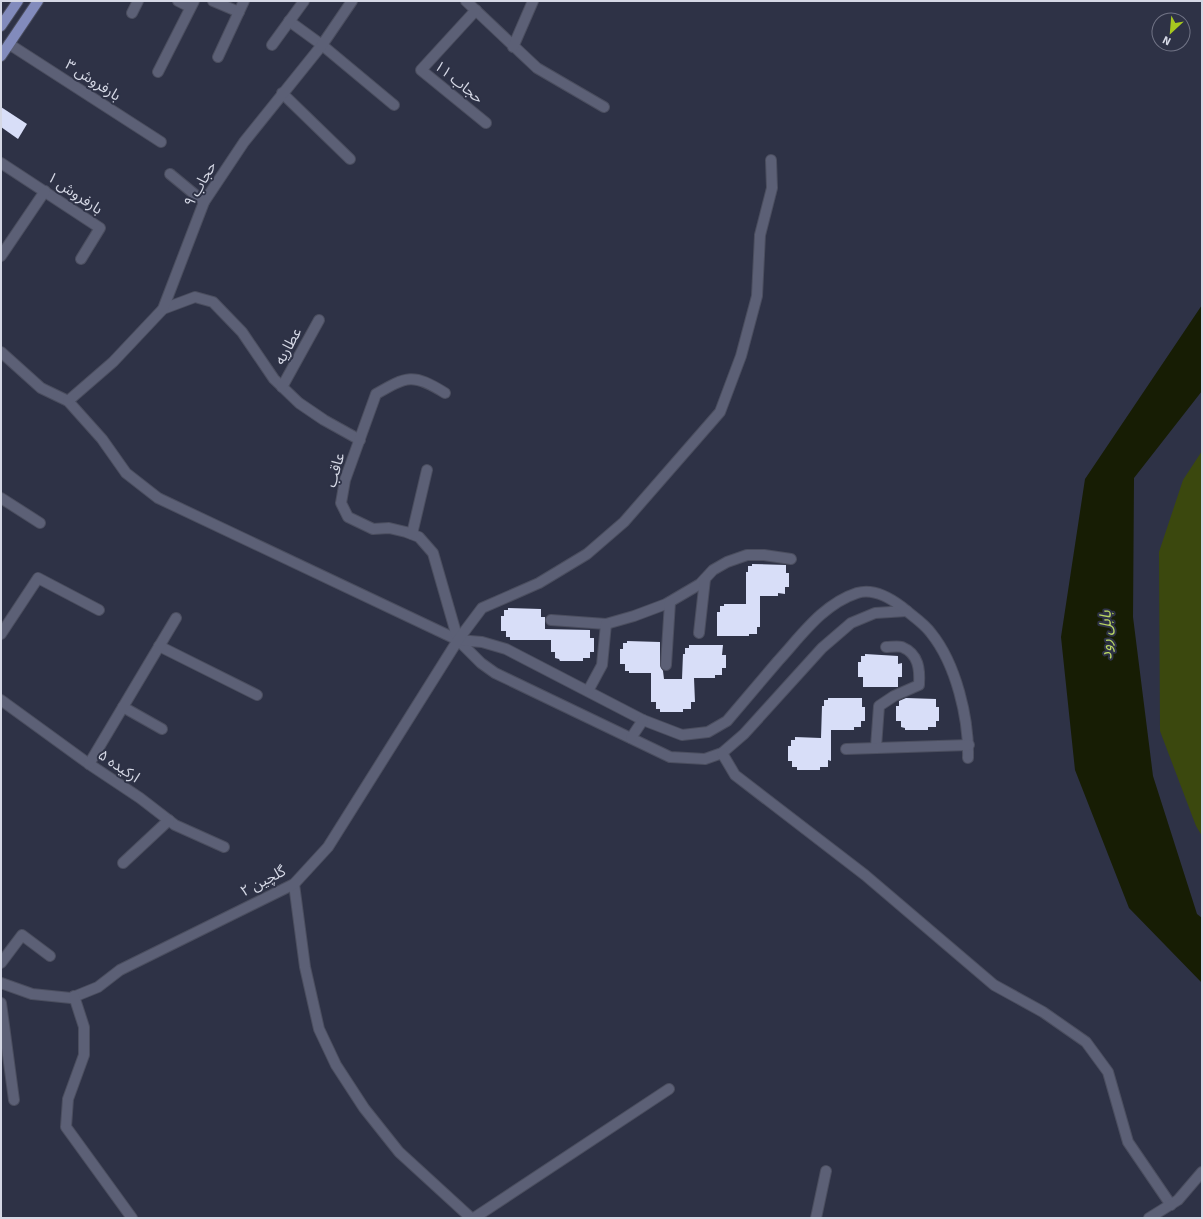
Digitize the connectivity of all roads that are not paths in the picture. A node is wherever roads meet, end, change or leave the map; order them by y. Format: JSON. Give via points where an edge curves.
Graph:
{"nodes":[{"id":1,"x":18,"y":1,"type":"edge"},
{"id":2,"x":38,"y":1,"type":"edge"},
{"id":3,"x":138,"y":1,"type":"edge"},
{"id":4,"x":178,"y":1,"type":"edge"},
{"id":5,"x":213,"y":1,"type":"edge"},
{"id":6,"x":244,"y":1,"type":"edge"},
{"id":7,"x":304,"y":1,"type":"edge"},
{"id":8,"x":352,"y":1,"type":"edge"},
{"id":9,"x":466,"y":1,"type":"edge"},
{"id":10,"x":533,"y":1,"type":"edge"},
{"id":11,"x":192,"y":4,"type":"edge"},
{"id":12,"x":476,"y":10,"type":"junction"},
{"id":13,"x":239,"y":12,"type":"junction"},
{"id":14,"x":132,"y":14,"type":"dead end"},
{"id":15,"x":289,"y":21,"type":"junction"},
{"id":16,"x":1,"y":26,"type":"edge"},
{"id":17,"x":9,"y":44,"type":"junction"},
{"id":18,"x":272,"y":45,"type":"dead end"},
{"id":19,"x":322,"y":45,"type":"junction"},
{"id":20,"x":513,"y":47,"type":"junction"},
{"id":21,"x":1,"y":56,"type":"edge"},
{"id":22,"x":218,"y":57,"type":"dead end"},
{"id":23,"x":158,"y":72,"type":"dead end"},
{"id":24,"x":282,"y":93,"type":"junction"},
{"id":25,"x":394,"y":104,"type":"dead end"},
{"id":26,"x":604,"y":108,"type":"dead end"},
{"id":27,"x":486,"y":123,"type":"dead end"},
{"id":28,"x":161,"y":142,"type":"dead end"},
{"id":29,"x":350,"y":159,"type":"dead end"},
{"id":30,"x":771,"y":160,"type":"dead end"},
{"id":31,"x":1,"y":164,"type":"edge"},
{"id":32,"x":170,"y":174,"type":"dead end"},
{"id":33,"x":45,"y":190,"type":"junction"},
{"id":34,"x":204,"y":202,"type":"junction"},
{"id":35,"x":1,"y":256,"type":"edge"},
{"id":36,"x":81,"y":259,"type":"dead end"},
{"id":37,"x":163,"y":310,"type":"junction"},
{"id":38,"x":319,"y":320,"type":"dead end"},
{"id":39,"x":1,"y":352,"type":"edge"},
{"id":40,"x":282,"y":387,"type":"junction"},
{"id":41,"x":445,"y":393,"type":"dead end"},
{"id":42,"x":68,"y":401,"type":"junction"},
{"id":43,"x":360,"y":440,"type":"junction"},
{"id":44,"x":427,"y":470,"type":"dead end"},
{"id":45,"x":1,"y":498,"type":"edge"},
{"id":46,"x":40,"y":523,"type":"dead end"},
{"id":47,"x":412,"y":534,"type":"junction"},
{"id":48,"x":791,"y":559,"type":"dead end"},
{"id":49,"x":705,"y":579,"type":"junction"},
{"id":50,"x":670,"y":602,"type":"junction"},
{"id":51,"x":98,"y":610,"type":"dead end"},
{"id":52,"x":907,"y":611,"type":"junction"},
{"id":53,"x":5,"y":618,"type":"edge"},
{"id":54,"x":176,"y":618,"type":"dead end"},
{"id":55,"x":551,"y":620,"type":"dead end"},
{"id":56,"x":606,"y":624,"type":"junction"},
{"id":57,"x":699,"y":633,"type":"dead end"},
{"id":58,"x":1,"y":634,"type":"edge"},
{"id":59,"x":458,"y":640,"type":"junction"},
{"id":60,"x":159,"y":646,"type":"junction"},
{"id":61,"x":886,"y":647,"type":"dead end"},
{"id":62,"x":666,"y":665,"type":"dead end"},
{"id":63,"x":588,"y":691,"type":"junction"},
{"id":64,"x":257,"y":695,"type":"dead end"},
{"id":65,"x":1,"y":700,"type":"edge"},
{"id":66,"x":123,"y":707,"type":"junction"},
{"id":67,"x":643,"y":720,"type":"junction"},
{"id":68,"x":162,"y":729,"type":"dead end"},
{"id":69,"x":631,"y":738,"type":"junction"},
{"id":70,"x":968,"y":745,"type":"junction"},
{"id":71,"x":876,"y":747,"type":"junction"},
{"id":72,"x":846,"y":748,"type":"dead end"},
{"id":73,"x":722,"y":753,"type":"junction"},
{"id":74,"x":968,"y":758,"type":"dead end"},
{"id":75,"x":89,"y":764,"type":"junction"},
{"id":76,"x":169,"y":820,"type":"junction"},
{"id":77,"x":224,"y":847,"type":"dead end"},
{"id":78,"x":123,"y":863,"type":"dead end"},
{"id":79,"x":294,"y":884,"type":"junction"},
{"id":80,"x":50,"y":956,"type":"dead end"},
{"id":81,"x":1,"y":963,"type":"edge"},
{"id":82,"x":1,"y":983,"type":"edge"},
{"id":83,"x":74,"y":996,"type":"junction"},
{"id":84,"x":1,"y":1003,"type":"edge"},
{"id":85,"x":669,"y":1089,"type":"dead end"},
{"id":86,"x":14,"y":1100,"type":"dead end"},
{"id":87,"x":826,"y":1171,"type":"dead end"},
{"id":88,"x":1202,"y":1172,"type":"edge"},
{"id":89,"x":1198,"y":1182,"type":"edge"},
{"id":90,"x":1171,"y":1205,"type":"junction"},
{"id":91,"x":132,"y":1218,"type":"edge"},
{"id":92,"x":470,"y":1218,"type":"edge"},
{"id":93,"x":474,"y":1218,"type":"edge"},
{"id":94,"x":816,"y":1218,"type":"edge"},
{"id":95,"x":1149,"y":1218,"type":"edge"}],
"edges":[{"from":1,"to":16,"type":"main road"},
{"from":2,"to":17,"type":"main road"},
{"from":3,"to":14,"type":"street"},
{"from":4,"to":11,"type":"street"},
{"from":5,"to":13,"type":"street"},
{"from":6,"to":13,"type":"street"},
{"from":7,"to":15,"type":"street"},
{"from":8,"to":19,"type":"street","name":"حجاب ۹"},
{"from":9,"to":12,"type":"street"},
{"from":10,"to":20,"type":"street"},
{"from":11,"to":23,"type":"street"},
{"from":12,"to":20,"type":"street"},
{"from":12,"to":27,"type":"street","name":"حجاب ۱۱","via":[[421,70]]},
{"from":13,"to":22,"type":"street"},
{"from":15,"to":18,"type":"street"},
{"from":15,"to":19,"type":"street"},
{"from":17,"to":21,"type":"main road"},
{"from":17,"to":28,"type":"street","name":"بارفروش ۳"},
{"from":19,"to":24,"type":"street","name":"حجاب ۹"},
{"from":19,"to":25,"type":"street"},
{"from":20,"to":26,"type":"street","via":[[537,68]]},
{"from":24,"to":29,"type":"street"},
{"from":24,"to":34,"type":"street","name":"حجاب ۹","via":[[244,142]]},
{"from":30,"to":59,"type":"street","name":"گلچین ۲","via":[[772,188],[760,235],[757,296],[740,356],[720,412],[624,522],[587,554],[539,583],[482,608]]},
{"from":31,"to":33,"type":"street","name":"بارفروش ۱"},
{"from":32,"to":34,"type":"street"},
{"from":33,"to":35,"type":"street"},
{"from":33,"to":36,"type":"street","name":"بارفروش ۱","via":[[100,228]]},
{"from":34,"to":37,"type":"street","name":"حجاب ۹"},
{"from":37,"to":40,"type":"street","via":[[195,297],[213,302],[242,332]]},
{"from":37,"to":42,"type":"street","name":"حجاب ۹","via":[[113,362]]},
{"from":38,"to":40,"type":"street","name":"عطاریه"},
{"from":39,"to":42,"type":"street","via":[[41,388]]},
{"from":40,"to":43,"type":"street","via":[[324,420]]},
{"from":41,"to":43,"type":"street","name":"عاقب","via":[[432,384],[410,378],[376,394]]},
{"from":42,"to":59,"type":"street","via":[[102,439],[126,474],[158,498]]},
{"from":43,"to":47,"type":"street","name":"عاقب","via":[[345,480],[341,503],[348,517],[373,529],[389,528]]},
{"from":44,"to":47,"type":"street"},
{"from":45,"to":46,"type":"street"},
{"from":47,"to":59,"type":"street","name":"عاقب","via":[[433,552]]},
{"from":48,"to":49,"type":"street","via":[[747,555],[713,570]]},
{"from":49,"to":50,"type":"street"},
{"from":49,"to":57,"type":"street"},
{"from":50,"to":56,"type":"street"},
{"from":50,"to":62,"type":"street"},
{"from":51,"to":53,"type":"street","via":[[38,578]]},
{"from":52,"to":67,"type":"street","via":[[892,599],[875,592],[858,593],[838,603],[816,618],[727,721],[708,732],[682,735]]},
{"from":52,"to":70,"type":"street","via":[[930,631],[943,649],[959,691]]},
{"from":52,"to":73,"type":"street","via":[[875,613],[851,623],[822,648],[744,734]]},
{"from":53,"to":58,"type":"street"},
{"from":54,"to":60,"type":"street"},
{"from":55,"to":56,"type":"street"},
{"from":56,"to":63,"type":"street","via":[[602,665]]},
{"from":59,"to":63,"type":"street","via":[[482,642],[506,649]]},
{"from":59,"to":69,"type":"street","via":[[495,673]]},
{"from":59,"to":79,"type":"street","name":"گلچین ۲","via":[[328,847]]},
{"from":60,"to":64,"type":"street"},
{"from":60,"to":66,"type":"street"},
{"from":61,"to":71,"type":"street","via":[[901,647],[916,658],[920,670],[919,685],[879,706]]},
{"from":63,"to":67,"type":"street"},
{"from":65,"to":75,"type":"street","name":"ارکیده ۵"},
{"from":66,"to":68,"type":"street"},
{"from":66,"to":75,"type":"street"},
{"from":67,"to":69,"type":"street"},
{"from":69,"to":73,"type":"street","via":[[670,757],[705,759]]},
{"from":70,"to":71,"type":"street"},
{"from":70,"to":74,"type":"street"},
{"from":71,"to":72,"type":"street"},
{"from":73,"to":90,"type":"street","via":[[735,775],[865,875],[994,985],[1043,1012],[1086,1042],[1108,1072],[1128,1142]]},
{"from":75,"to":76,"type":"street","name":"ارکیده ۵"},
{"from":76,"to":77,"type":"street","name":"ارکیده ۵"},
{"from":76,"to":78,"type":"street"},
{"from":79,"to":83,"type":"street","name":"گلچین ۲","via":[[120,970],[98,986]]},
{"from":79,"to":92,"type":"street","via":[[305,967],[317,1021],[336,1065],[364,1108],[399,1152]]},
{"from":80,"to":81,"type":"street","via":[[22,935]]},
{"from":82,"to":83,"type":"street","name":"گلچین ۲","via":[[32,994],[71,998]]},
{"from":83,"to":91,"type":"street","via":[[84,1027],[84,1055],[68,1099],[66,1127]]},
{"from":84,"to":86,"type":"street"},
{"from":85,"to":93,"type":"street"},
{"from":87,"to":94,"type":"street"},
{"from":88,"to":89,"type":"street"},
{"from":89,"to":90,"type":"street"},
{"from":90,"to":95,"type":"street"}]}
